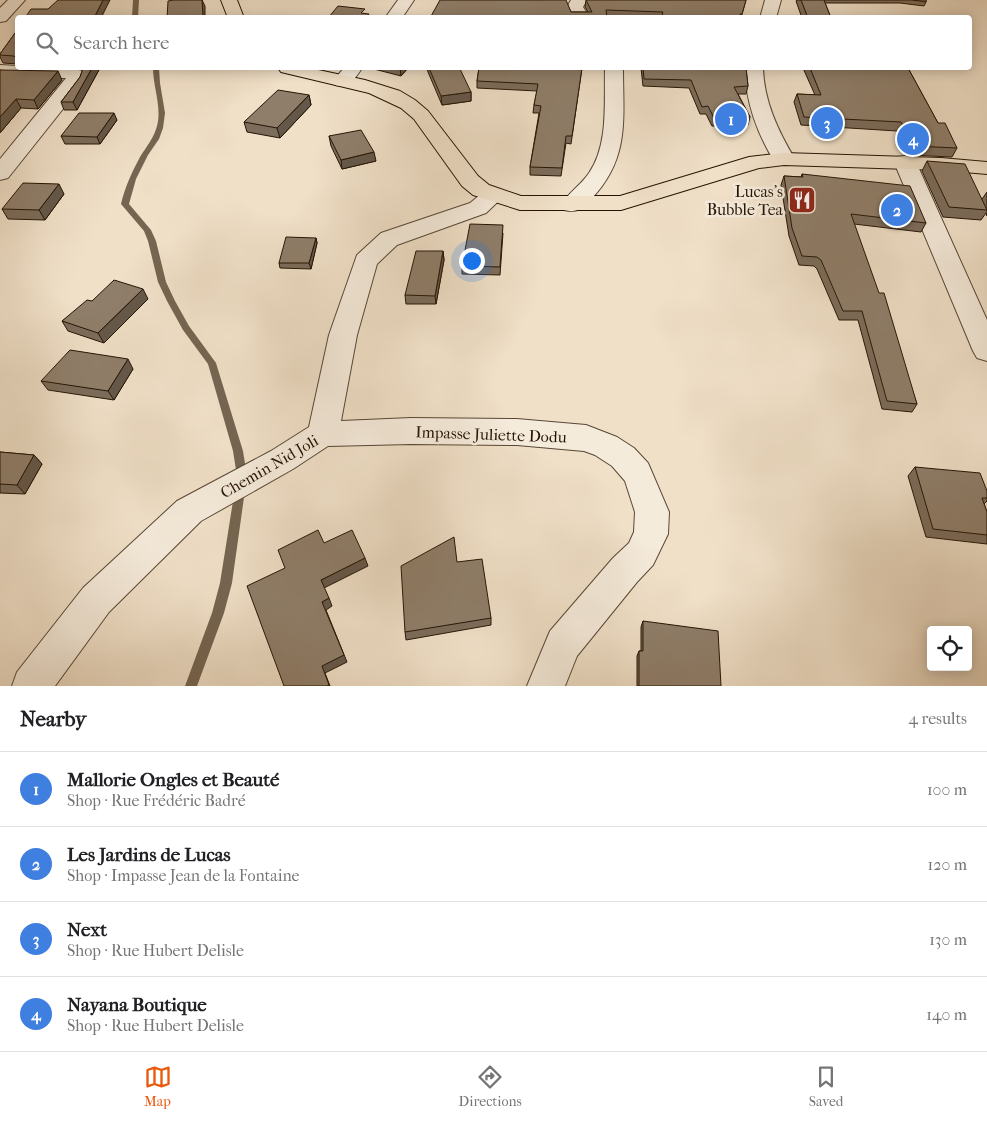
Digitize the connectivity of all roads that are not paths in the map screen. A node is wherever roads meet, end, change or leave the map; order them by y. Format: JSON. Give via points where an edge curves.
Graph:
{"nodes":[{"id":1,"x":17,"y":0,"type":"edge"},
{"id":2,"x":229,"y":0,"type":"edge"},
{"id":3,"x":406,"y":0,"type":"edge"},
{"id":4,"x":579,"y":0,"type":"edge"},
{"id":5,"x":773,"y":0,"type":"edge"},
{"id":6,"x":235,"y":15,"type":"edge"},
{"id":7,"x":394,"y":15,"type":"edge"},
{"id":8,"x":579,"y":15,"type":"edge"},
{"id":9,"x":769,"y":15,"type":"edge"},
{"id":10,"x":0,"y":17,"type":"edge"},
{"id":11,"x":0,"y":70,"type":"edge"},
{"id":12,"x":307,"y":70,"type":"edge"},
{"id":13,"x":614,"y":70,"type":"edge"},
{"id":14,"x":754,"y":70,"type":"edge"},
{"id":15,"x":348,"y":74,"type":"edge"},
{"id":16,"x":784,"y":158,"type":"junction"},
{"id":17,"x":905,"y":162,"type":"junction"},
{"id":18,"x":987,"y":168,"type":"edge"},
{"id":19,"x":0,"y":173,"type":"edge"},
{"id":20,"x":494,"y":195,"type":"junction"},
{"id":21,"x":572,"y":204,"type":"junction"},
{"id":22,"x":987,"y":351,"type":"edge"},
{"id":23,"x":323,"y":434,"type":"junction"},
{"id":24,"x":31,"y":686,"type":"edge"},
{"id":25,"x":546,"y":686,"type":"edge"}],
"edges":[{"from":1,"to":10,"type":"street"},
{"from":2,"to":6,"type":"main road"},
{"from":3,"to":7,"type":"street"},
{"from":4,"to":8,"type":"street","via":[[575,7]]},
{"from":5,"to":9,"type":"street"},
{"from":11,"to":19,"type":"street","via":[[76,75],[75,81]]},
{"from":12,"to":15,"type":"main road"},
{"from":13,"to":21,"type":"street","via":[[612,139],[605,166],[591,186]]},
{"from":14,"to":16,"type":"street","via":[[756,88],[772,138]]},
{"from":15,"to":20,"type":"main road","via":[[412,106],[470,181]]},
{"from":16,"to":17,"type":"main road"},
{"from":16,"to":21,"type":"main road","via":[[757,162],[622,204]]},
{"from":17,"to":18,"type":"main road"},
{"from":17,"to":22,"type":"street"},
{"from":20,"to":21,"type":"main road","via":[[520,203]]},
{"from":20,"to":23,"type":"street","name":"Chemin Nid Joli","via":[[478,208],[390,239],[366,261],[342,334]]},
{"from":23,"to":24,"type":"street","name":"Chemin Nid Joli","via":[[190,511],[96,600]]},
{"from":23,"to":25,"type":"street","name":"Impasse Juliette Dodu","via":[[517,432],[586,438],[623,457],[637,473],[645,490],[652,512],[651,534],[641,554],[563,644]]}]}
